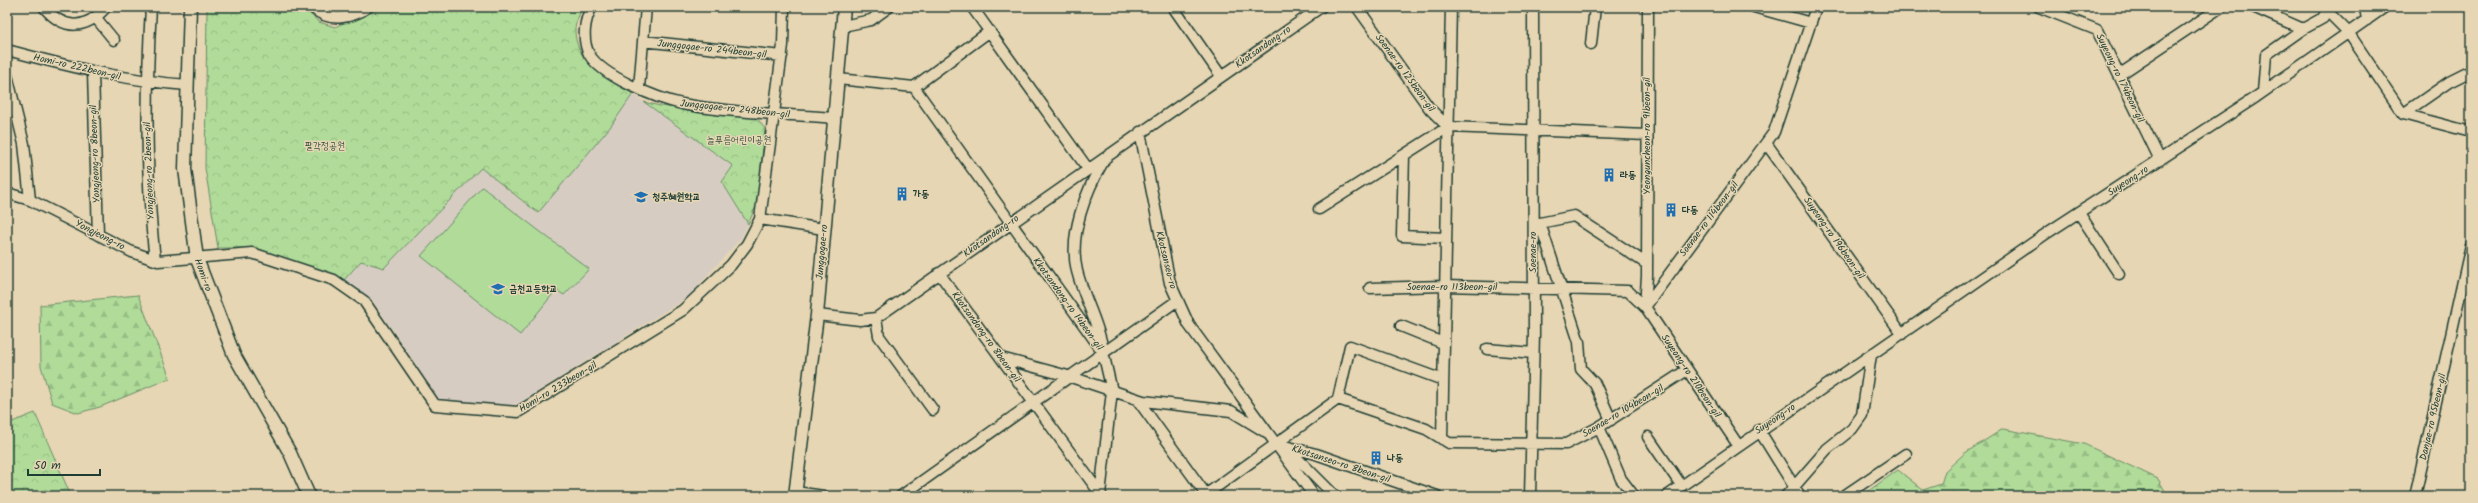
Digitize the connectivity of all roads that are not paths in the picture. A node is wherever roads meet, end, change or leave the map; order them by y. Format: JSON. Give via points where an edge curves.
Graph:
{"nodes":[{"id":1,"x":44,"y":7,"type":"edge"},
{"id":2,"x":106,"y":7,"type":"edge"},
{"id":3,"x":150,"y":7,"type":"edge"},
{"id":4,"x":190,"y":7,"type":"edge"},
{"id":5,"x":312,"y":7,"type":"edge"},
{"id":6,"x":592,"y":7,"type":"edge"},
{"id":7,"x":646,"y":7,"type":"edge"},
{"id":8,"x":784,"y":7,"type":"edge"},
{"id":9,"x":844,"y":7,"type":"edge"},
{"id":10,"x":889,"y":7,"type":"edge"},
{"id":11,"x":972,"y":7,"type":"edge"},
{"id":12,"x":1173,"y":7,"type":"edge"},
{"id":13,"x":1321,"y":7,"type":"edge"},
{"id":14,"x":1357,"y":7,"type":"edge"},
{"id":15,"x":1451,"y":7,"type":"edge"},
{"id":16,"x":1533,"y":7,"type":"edge"},
{"id":17,"x":1595,"y":7,"type":"edge"},
{"id":18,"x":1648,"y":7,"type":"edge"},
{"id":19,"x":1754,"y":7,"type":"edge"},
{"id":20,"x":1816,"y":7,"type":"edge"},
{"id":21,"x":2040,"y":7,"type":"edge"},
{"id":22,"x":2221,"y":7,"type":"edge"},
{"id":23,"x":2253,"y":7,"type":"edge"},
{"id":24,"x":2364,"y":7,"type":"edge"},
{"id":25,"x":2385,"y":7,"type":"edge"},
{"id":26,"x":361,"y":8,"type":"edge"},
{"id":27,"x":2328,"y":10,"type":"edge"},
{"id":28,"x":96,"y":18,"type":"junction"},
{"id":29,"x":2367,"y":20,"type":"junction"},
{"id":30,"x":1811,"y":23,"type":"junction"},
{"id":31,"x":844,"y":26,"type":"junction"},
{"id":32,"x":2303,"y":29,"type":"junction"},
{"id":33,"x":990,"y":31,"type":"junction"},
{"id":34,"x":2348,"y":32,"type":"junction"},
{"id":35,"x":114,"y":40,"type":"dead end"},
{"id":36,"x":643,"y":41,"type":"junction"},
{"id":37,"x":1591,"y":44,"type":"dead end"},
{"id":38,"x":7,"y":50,"type":"edge"},
{"id":39,"x":782,"y":56,"type":"junction"},
{"id":40,"x":2471,"y":71,"type":"edge"},
{"id":41,"x":93,"y":73,"type":"junction"},
{"id":42,"x":7,"y":75,"type":"edge"},
{"id":43,"x":2119,"y":75,"type":"junction"},
{"id":44,"x":1222,"y":76,"type":"junction"},
{"id":45,"x":838,"y":79,"type":"junction"},
{"id":46,"x":148,"y":82,"type":"junction"},
{"id":47,"x":188,"y":84,"type":"junction"},
{"id":48,"x":914,"y":87,"type":"junction"},
{"id":49,"x":639,"y":88,"type":"junction"},
{"id":50,"x":2262,"y":92,"type":"junction"},
{"id":51,"x":774,"y":113,"type":"junction"},
{"id":52,"x":2403,"y":114,"type":"junction"},
{"id":53,"x":834,"y":118,"type":"junction"},
{"id":54,"x":1448,"y":127,"type":"junction"},
{"id":55,"x":1532,"y":131,"type":"junction"},
{"id":56,"x":1140,"y":132,"type":"junction"},
{"id":57,"x":2471,"y":132,"type":"edge"},
{"id":58,"x":1647,"y":135,"type":"junction"},
{"id":59,"x":1766,"y":143,"type":"junction"},
{"id":60,"x":1404,"y":155,"type":"junction"},
{"id":61,"x":1107,"y":156,"type":"junction"},
{"id":62,"x":2160,"y":160,"type":"junction"},
{"id":63,"x":1088,"y":169,"type":"junction"},
{"id":64,"x":7,"y":193,"type":"edge"},
{"id":65,"x":30,"y":200,"type":"junction"},
{"id":66,"x":1319,"y":209,"type":"dead end"},
{"id":67,"x":2079,"y":212,"type":"junction"},
{"id":68,"x":760,"y":219,"type":"junction"},
{"id":69,"x":1010,"y":223,"type":"junction"},
{"id":70,"x":1537,"y":224,"type":"junction"},
{"id":71,"x":824,"y":229,"type":"junction"},
{"id":72,"x":98,"y":235,"type":"junction"},
{"id":73,"x":1445,"y":238,"type":"junction"},
{"id":74,"x":2471,"y":245,"type":"edge"},
{"id":75,"x":196,"y":259,"type":"junction"},
{"id":76,"x":155,"y":260,"type":"junction"},
{"id":77,"x":1647,"y":264,"type":"junction"},
{"id":78,"x":939,"y":273,"type":"junction"},
{"id":79,"x":2119,"y":274,"type":"dead end"},
{"id":80,"x":1444,"y":286,"type":"junction"},
{"id":81,"x":1534,"y":287,"type":"junction"},
{"id":82,"x":1370,"y":288,"type":"dead end"},
{"id":83,"x":1561,"y":288,"type":"junction"},
{"id":84,"x":1178,"y":300,"type":"junction"},
{"id":85,"x":1645,"y":307,"type":"junction"},
{"id":86,"x":817,"y":315,"type":"junction"},
{"id":87,"x":876,"y":318,"type":"junction"},
{"id":88,"x":1401,"y":326,"type":"dead end"},
{"id":89,"x":1902,"y":334,"type":"junction"},
{"id":90,"x":1444,"y":343,"type":"junction"},
{"id":91,"x":1487,"y":349,"type":"dead end"},
{"id":92,"x":1103,"y":352,"type":"junction"},
{"id":93,"x":1533,"y":353,"type":"junction"},
{"id":94,"x":1871,"y":355,"type":"junction"},
{"id":95,"x":1001,"y":358,"type":"junction"},
{"id":96,"x":1688,"y":370,"type":"junction"},
{"id":97,"x":1068,"y":376,"type":"junction"},
{"id":98,"x":1443,"y":380,"type":"junction"},
{"id":99,"x":1112,"y":391,"type":"junction"},
{"id":100,"x":1137,"y":399,"type":"junction"},
{"id":101,"x":1338,"y":399,"type":"junction"},
{"id":102,"x":1033,"y":401,"type":"junction"},
{"id":103,"x":933,"y":410,"type":"dead end"},
{"id":104,"x":1611,"y":420,"type":"junction"},
{"id":105,"x":1599,"y":427,"type":"junction"},
{"id":106,"x":1759,"y":430,"type":"junction"},
{"id":107,"x":1268,"y":433,"type":"junction"},
{"id":108,"x":1648,"y":437,"type":"dead end"},
{"id":109,"x":1442,"y":439,"type":"junction"},
{"id":110,"x":1277,"y":444,"type":"junction"},
{"id":111,"x":1531,"y":445,"type":"junction"},
{"id":112,"x":1738,"y":445,"type":"junction"},
{"id":113,"x":1906,"y":454,"type":"dead end"},
{"id":114,"x":1681,"y":485,"type":"junction"},
{"id":115,"x":1794,"y":486,"type":"junction"},
{"id":116,"x":795,"y":494,"type":"edge"},
{"id":117,"x":1422,"y":494,"type":"edge"},
{"id":118,"x":1101,"y":495,"type":"edge"},
{"id":119,"x":309,"y":496,"type":"edge"},
{"id":120,"x":824,"y":496,"type":"edge"},
{"id":121,"x":901,"y":496,"type":"edge"},
{"id":122,"x":1206,"y":496,"type":"edge"},
{"id":123,"x":1314,"y":496,"type":"edge"},
{"id":124,"x":1335,"y":496,"type":"edge"},
{"id":125,"x":1437,"y":496,"type":"edge"},
{"id":126,"x":1530,"y":496,"type":"edge"},
{"id":127,"x":1634,"y":496,"type":"edge"},
{"id":128,"x":1667,"y":496,"type":"edge"},
{"id":129,"x":1786,"y":496,"type":"edge"},
{"id":130,"x":1800,"y":496,"type":"edge"},
{"id":131,"x":1844,"y":496,"type":"edge"},
{"id":132,"x":2415,"y":496,"type":"edge"}],
"edges":[{"from":1,"to":28,"type":"street","via":[[51,15],[74,25],[89,23]]},
{"from":2,"to":28,"type":"street"},
{"from":3,"to":46,"type":"street"},
{"from":4,"to":47,"type":"street","name":"Homi-ro"},
{"from":5,"to":26,"type":"street","via":[[328,17],[340,19]]},
{"from":6,"to":49,"type":"street","name":"Junggogae-ro 248beon-gil","via":[[584,30],[590,54],[602,67]]},
{"from":7,"to":36,"type":"street"},
{"from":8,"to":39,"type":"street"},
{"from":9,"to":31,"type":"street","name":"Junggogae-ro"},
{"from":10,"to":31,"type":"street","via":[[871,20]]},
{"from":11,"to":33,"type":"street"},
{"from":12,"to":44,"type":"street"},
{"from":13,"to":44,"type":"street","name":"Kkotsandong-ro"},
{"from":14,"to":54,"type":"street","name":"Soenae-ro 125beon-gil","via":[[1430,109]]},
{"from":15,"to":54,"type":"street"},
{"from":16,"to":55,"type":"street","name":"Soenae-ro"},
{"from":17,"to":37,"type":"street"},
{"from":18,"to":58,"type":"street","name":"Yeonguncheon-ro 91beon-gil"},
{"from":19,"to":30,"type":"street"},
{"from":20,"to":30,"type":"street","name":"Soenae-ro 114beon-gil"},
{"from":21,"to":43,"type":"street","name":"Suyeong-ro 174beon-gil","via":[[2097,30]]},
{"from":22,"to":43,"type":"street"},
{"from":23,"to":32,"type":"street"},
{"from":24,"to":29,"type":"street"},
{"from":25,"to":29,"type":"street","name":"Suyeong-ro"},
{"from":27,"to":32,"type":"street","via":[[2323,18]]},
{"from":27,"to":34,"type":"street"},
{"from":28,"to":35,"type":"street"},
{"from":29,"to":34,"type":"street","name":"Suyeong-ro"},
{"from":30,"to":59,"type":"street","name":"Soenae-ro 114beon-gil","via":[[1774,132]]},
{"from":31,"to":45,"type":"street","name":"Junggogae-ro"},
{"from":32,"to":50,"type":"street","via":[[2266,55]]},
{"from":33,"to":48,"type":"street"},
{"from":33,"to":63,"type":"street"},
{"from":34,"to":50,"type":"street","name":"Suyeong-ro"},
{"from":34,"to":52,"type":"street"},
{"from":36,"to":39,"type":"street","name":"Junggogae-ro 244beon-gil"},
{"from":36,"to":49,"type":"street"},
{"from":38,"to":41,"type":"street","name":"Homi-ro 222beon-gil"},
{"from":39,"to":51,"type":"street"},
{"from":40,"to":52,"type":"street","via":[[2449,82]]},
{"from":41,"to":46,"type":"street","name":"Homi-ro 222beon-gil"},
{"from":41,"to":72,"type":"street","name":"Yongjeong-ro 8beon-gil"},
{"from":42,"to":65,"type":"street","via":[[24,144]]},
{"from":43,"to":62,"type":"street","name":"Suyeong-ro 174beon-gil"},
{"from":44,"to":56,"type":"street","name":"Kkotsandong-ro"},
{"from":45,"to":48,"type":"street"},
{"from":45,"to":53,"type":"street","name":"Junggogae-ro"},
{"from":46,"to":47,"type":"street","name":"Homi-ro 222beon-gil"},
{"from":46,"to":76,"type":"street","name":"Yongjeong-ro 2beon-gil","via":[[147,165]]},
{"from":47,"to":75,"type":"street","name":"Homi-ro","via":[[185,169]]},
{"from":48,"to":69,"type":"street","name":"Kkotsandong-ro 14beon-gil"},
{"from":49,"to":51,"type":"street","name":"Junggogae-ro 248beon-gil","via":[[656,97],[682,104]]},
{"from":50,"to":62,"type":"street","name":"Suyeong-ro"},
{"from":51,"to":53,"type":"street","name":"Junggogae-ro 248beon-gil"},
{"from":51,"to":68,"type":"street"},
{"from":52,"to":57,"type":"street"},
{"from":53,"to":71,"type":"street","name":"Junggogae-ro"},
{"from":54,"to":55,"type":"street"},
{"from":54,"to":60,"type":"street"},
{"from":54,"to":73,"type":"street"},
{"from":55,"to":58,"type":"street"},
{"from":55,"to":70,"type":"street","name":"Soenae-ro"},
{"from":56,"to":61,"type":"street","name":"Kkotsandong-ro"},
{"from":56,"to":84,"type":"street","name":"Kkotsanseo-ro","via":[[1169,276]]},
{"from":58,"to":77,"type":"street","name":"Yeonguncheon-ro 91beon-gil"},
{"from":59,"to":85,"type":"street","name":"Soenae-ro 114beon-gil"},
{"from":59,"to":89,"type":"street","name":"Suyeong-ro 196beon-gil"},
{"from":60,"to":66,"type":"street"},
{"from":60,"to":73,"type":"street","via":[[1402,236]]},
{"from":61,"to":63,"type":"street","name":"Kkotsandong-ro"},
{"from":61,"to":92,"type":"street","name":"Kkotsandong-ro","via":[[1093,179],[1085,201],[1075,250],[1077,270],[1099,328]]},
{"from":62,"to":67,"type":"street","name":"Suyeong-ro"},
{"from":63,"to":69,"type":"street","name":"Kkotsandong-ro"},
{"from":64,"to":65,"type":"street","name":"Yongjeong-ro"},
{"from":65,"to":72,"type":"street","name":"Yongjeong-ro"},
{"from":67,"to":79,"type":"street"},
{"from":67,"to":89,"type":"street","name":"Suyeong-ro"},
{"from":68,"to":71,"type":"street"},
{"from":68,"to":75,"type":"street","name":"Homi-ro 233beon-gil","via":[[747,244],[731,265],[683,310],[518,412],[435,405],[364,301],[334,280],[252,253]]},
{"from":69,"to":78,"type":"street","name":"Kkotsandong-ro"},
{"from":69,"to":92,"type":"street","name":"Kkotsandong-ro 14beon-gil"},
{"from":70,"to":77,"type":"street","via":[[1574,216]]},
{"from":70,"to":81,"type":"street","name":"Soenae-ro"},
{"from":70,"to":83,"type":"street"},
{"from":71,"to":86,"type":"street","name":"Junggogae-ro"},
{"from":72,"to":76,"type":"street","name":"Yongjeong-ro"},
{"from":73,"to":80,"type":"street"},
{"from":74,"to":132,"type":"street","name":"Danjae-ro 95beon-gil"},
{"from":75,"to":76,"type":"street","name":"Yongjeong-ro"},
{"from":75,"to":119,"type":"street","name":"Homi-ro","via":[[234,356],[290,453]]},
{"from":77,"to":85,"type":"street","name":"Yeonguncheon-ro 91beon-gil"},
{"from":78,"to":87,"type":"street","name":"Kkotsandong-ro"},
{"from":78,"to":95,"type":"street","name":"Kkotsandong-ro 8beon-gil"},
{"from":80,"to":81,"type":"street","name":"Soenae-ro 113beon-gil"},
{"from":80,"to":82,"type":"street","name":"Soenae-ro 113beon-gil"},
{"from":80,"to":90,"type":"street"},
{"from":81,"to":83,"type":"street","name":"Soenae-ro 113beon-gil"},
{"from":81,"to":93,"type":"street","name":"Soenae-ro"},
{"from":83,"to":85,"type":"street","name":"Suyeong-ro 210beon-gil","via":[[1628,290]]},
{"from":83,"to":104,"type":"street","via":[[1579,342],[1582,369],[1595,384]]},
{"from":84,"to":92,"type":"street"},
{"from":84,"to":107,"type":"street","name":"Kkotsanseo-ro","via":[[1189,325]]},
{"from":85,"to":96,"type":"street","name":"Suyeong-ro 210beon-gil"},
{"from":86,"to":87,"type":"street","via":[[860,320]]},
{"from":86,"to":116,"type":"street","name":"Junggogae-ro"},
{"from":87,"to":103,"type":"street","via":[[879,336]]},
{"from":88,"to":90,"type":"street"},
{"from":89,"to":94,"type":"street","name":"Suyeong-ro"},
{"from":90,"to":98,"type":"street"},
{"from":91,"to":93,"type":"street"},
{"from":92,"to":97,"type":"street"},
{"from":92,"to":99,"type":"street","name":"Kkotsandong-ro 14beon-gil"},
{"from":93,"to":111,"type":"street","name":"Soenae-ro"},
{"from":94,"to":106,"type":"street","name":"Suyeong-ro"},
{"from":94,"to":115,"type":"street","via":[[1862,416]]},
{"from":95,"to":97,"type":"street"},
{"from":95,"to":102,"type":"street","name":"Kkotsandong-ro 8beon-gil"},
{"from":96,"to":104,"type":"street","name":"Soenae-ro 104beon-gil"},
{"from":96,"to":112,"type":"street","name":"Suyeong-ro 210beon-gil"},
{"from":97,"to":99,"type":"street"},
{"from":97,"to":102,"type":"street"},
{"from":98,"to":101,"type":"street","via":[[1350,346]]},
{"from":98,"to":109,"type":"street"},
{"from":99,"to":100,"type":"street"},
{"from":99,"to":118,"type":"street","name":"Kkotsandong-ro 8beon-gil"},
{"from":100,"to":107,"type":"street","name":"Kkotsanseo-ro","via":[[1231,411]]},
{"from":100,"to":122,"type":"street"},
{"from":101,"to":109,"type":"street","name":"Soenae-ro 104beon-gil","via":[[1426,429]]},
{"from":101,"to":110,"type":"street"},
{"from":102,"to":118,"type":"street","name":"Kkotsandong-ro 8beon-gil"},
{"from":102,"to":121,"type":"street"},
{"from":104,"to":105,"type":"street","name":"Soenae-ro 104beon-gil"},
{"from":105,"to":111,"type":"street","name":"Soenae-ro 104beon-gil","via":[[1566,444]]},
{"from":105,"to":127,"type":"street","via":[[1621,479]]},
{"from":106,"to":112,"type":"street","name":"Suyeong-ro"},
{"from":106,"to":115,"type":"street"},
{"from":107,"to":110,"type":"street","name":"Kkotsanseo-ro"},
{"from":108,"to":114,"type":"street"},
{"from":109,"to":111,"type":"street","name":"Soenae-ro 104beon-gil","via":[[1449,443]]},
{"from":110,"to":117,"type":"street","name":"Kkotsanseo-ro 8beon-gil","via":[[1316,454]]},
{"from":110,"to":122,"type":"street"},
{"from":110,"to":123,"type":"street","name":"Kkotsanseo-ro"},
{"from":110,"to":124,"type":"street","via":[[1299,460]]},
{"from":111,"to":126,"type":"street","name":"Soenae-ro"},
{"from":112,"to":114,"type":"street","name":"Suyeong-ro"},
{"from":113,"to":131,"type":"street"},
{"from":114,"to":128,"type":"street","name":"Suyeong-ro"},
{"from":115,"to":129,"type":"street"},
{"from":115,"to":130,"type":"street"},
{"from":116,"to":120,"type":"street"},
{"from":117,"to":125,"type":"street"}]}
